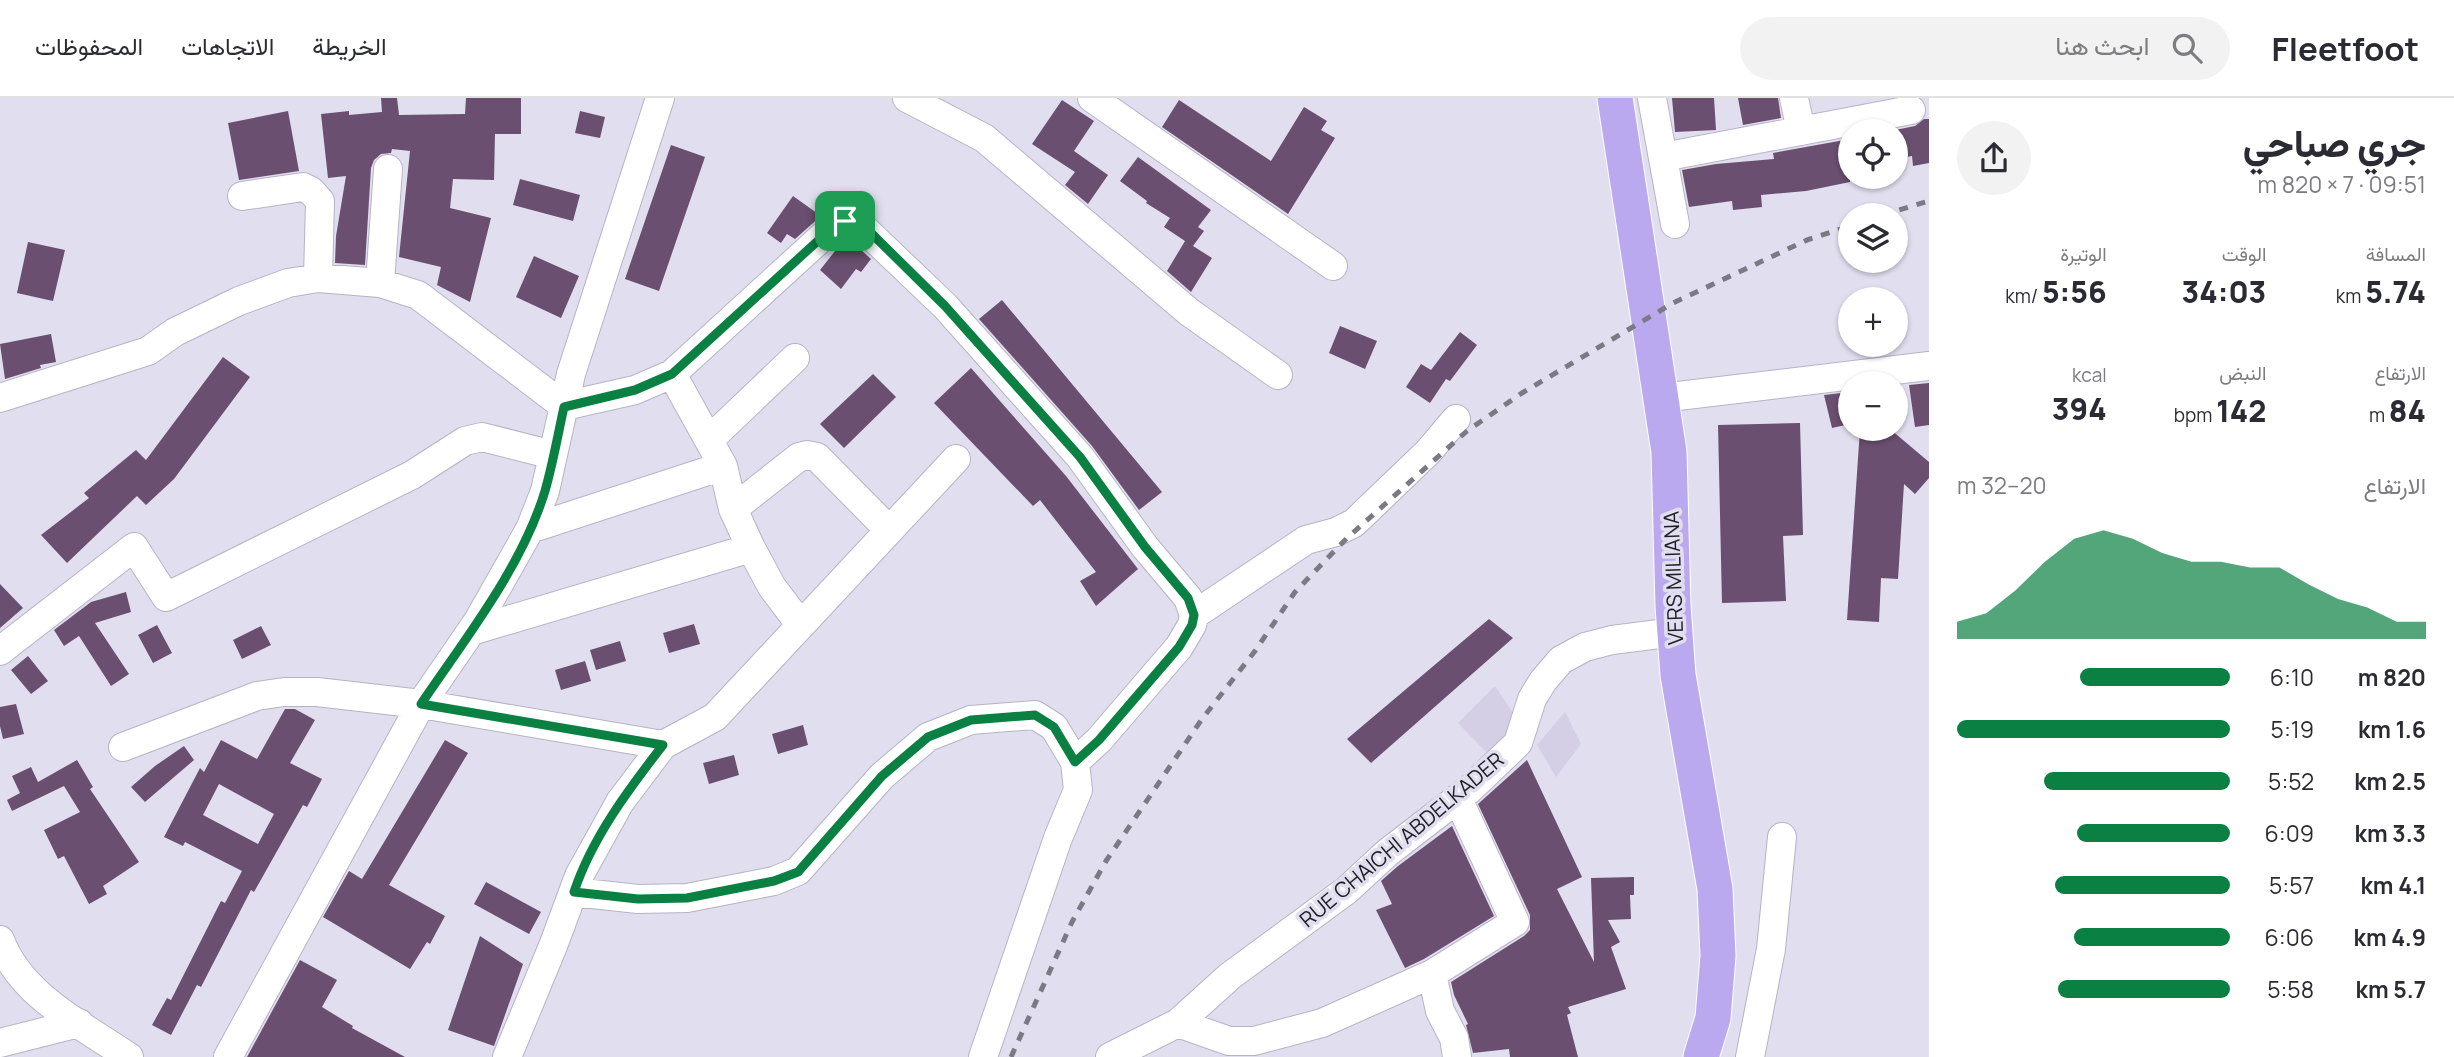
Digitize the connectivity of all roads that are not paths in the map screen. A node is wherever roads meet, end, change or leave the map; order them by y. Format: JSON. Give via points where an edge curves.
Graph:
{"nodes":[{"id":1,"x":660,"y":98,"type":"edge"},
{"id":2,"x":907,"y":98,"type":"edge"},
{"id":3,"x":1093,"y":98,"type":"edge"},
{"id":4,"x":1615,"y":98,"type":"edge"},
{"id":5,"x":1652,"y":98,"type":"edge"},
{"id":6,"x":1794,"y":98,"type":"edge"},
{"id":7,"x":1911,"y":110,"type":"dead end"},
{"id":8,"x":1801,"y":131,"type":"junction"},
{"id":9,"x":1663,"y":157,"type":"junction"},
{"id":10,"x":388,"y":169,"type":"dead end"},
{"id":11,"x":242,"y":196,"type":"dead end"},
{"id":12,"x":1675,"y":224,"type":"dead end"},
{"id":13,"x":1333,"y":266,"type":"dead end"},
{"id":14,"x":317,"y":278,"type":"junction"},
{"id":15,"x":380,"y":283,"type":"junction"},
{"id":16,"x":795,"y":358,"type":"dead end"},
{"id":17,"x":1929,"y":366,"type":"edge"},
{"id":18,"x":672,"y":374,"type":"junction"},
{"id":19,"x":1278,"y":375,"type":"dead end"},
{"id":20,"x":1661,"y":397,"type":"junction"},
{"id":21,"x":0,"y":398,"type":"edge"},
{"id":22,"x":564,"y":407,"type":"junction"},
{"id":23,"x":1456,"y":419,"type":"dead end"},
{"id":24,"x":709,"y":440,"type":"junction"},
{"id":25,"x":553,"y":455,"type":"junction"},
{"id":26,"x":956,"y":459,"type":"dead end"},
{"id":27,"x":723,"y":466,"type":"junction"},
{"id":28,"x":733,"y":509,"type":"junction"},
{"id":29,"x":530,"y":529,"type":"junction"},
{"id":30,"x":889,"y":530,"type":"junction"},
{"id":31,"x":751,"y":548,"type":"junction"},
{"id":32,"x":1194,"y":615,"type":"junction"},
{"id":33,"x":800,"y":624,"type":"junction"},
{"id":34,"x":471,"y":631,"type":"junction"},
{"id":35,"x":1675,"y":632,"type":"junction"},
{"id":36,"x":0,"y":652,"type":"edge"},
{"id":37,"x":421,"y":704,"type":"junction"},
{"id":38,"x":663,"y":745,"type":"junction"},
{"id":39,"x":123,"y":747,"type":"dead end"},
{"id":40,"x":1075,"y":762,"type":"junction"},
{"id":41,"x":1458,"y":799,"type":"junction"},
{"id":42,"x":1782,"y":837,"type":"dead end"},
{"id":43,"x":574,"y":892,"type":"junction"},
{"id":44,"x":0,"y":940,"type":"edge"},
{"id":45,"x":1432,"y":974,"type":"junction"},
{"id":46,"x":79,"y":1023,"type":"junction"},
{"id":47,"x":1178,"y":1023,"type":"junction"},
{"id":48,"x":0,"y":1044,"type":"edge"},
{"id":49,"x":129,"y":1057,"type":"edge"},
{"id":50,"x":228,"y":1057,"type":"edge"},
{"id":51,"x":507,"y":1057,"type":"edge"},
{"id":52,"x":983,"y":1057,"type":"edge"},
{"id":53,"x":1110,"y":1057,"type":"edge"},
{"id":54,"x":1457,"y":1057,"type":"edge"},
{"id":55,"x":1702,"y":1057,"type":"edge"},
{"id":56,"x":1750,"y":1057,"type":"edge"}],
"edges":[{"from":1,"to":22,"type":"street"},
{"from":2,"to":19,"type":"street","via":[[984,138],[1189,312]]},
{"from":3,"to":13,"type":"street"},
{"from":4,"to":20,"type":"main road","name":"VERS MILIANA"},
{"from":5,"to":9,"type":"street"},
{"from":6,"to":8,"type":"street"},
{"from":7,"to":8,"type":"street"},
{"from":8,"to":9,"type":"street"},
{"from":9,"to":12,"type":"street"},
{"from":10,"to":15,"type":"street"},
{"from":11,"to":14,"type":"street","via":[[303,187],[311,191],[320,201]]},
{"from":14,"to":15,"type":"street"},
{"from":14,"to":21,"type":"street","via":[[239,301],[175,332],[148,351]]},
{"from":15,"to":22,"type":"street","via":[[418,295]]},
{"from":16,"to":24,"type":"street"},
{"from":17,"to":20,"type":"street"},
{"from":18,"to":22,"type":"street","via":[[635,390]]},
{"from":18,"to":24,"type":"street"},
{"from":18,"to":32,"type":"street","via":[[833,227],[845,221],[858,223],[945,306],[1080,457],[1188,598]]},
{"from":20,"to":35,"type":"main road","name":"VERS MILIANA","via":[[1669,452]]},
{"from":22,"to":25,"type":"street"},
{"from":23,"to":32,"type":"street","via":[[1354,523],[1306,540]]},
{"from":24,"to":27,"type":"street"},
{"from":25,"to":29,"type":"street"},
{"from":25,"to":36,"type":"street","via":[[482,437],[465,440],[412,475],[166,597],[134,547]]},
{"from":26,"to":30,"type":"street"},
{"from":27,"to":28,"type":"street"},
{"from":27,"to":29,"type":"street"},
{"from":28,"to":30,"type":"street","via":[[807,455],[817,457]]},
{"from":28,"to":31,"type":"street"},
{"from":29,"to":34,"type":"street"},
{"from":30,"to":33,"type":"street"},
{"from":31,"to":33,"type":"street"},
{"from":31,"to":34,"type":"street"},
{"from":32,"to":40,"type":"street","via":[[1179,647]]},
{"from":33,"to":38,"type":"street","via":[[715,717]]},
{"from":34,"to":37,"type":"street"},
{"from":35,"to":41,"type":"street","name":"RUE CHAICHI ABDELKADER","via":[[1612,640],[1561,660],[1532,699],[1518,743]]},
{"from":35,"to":55,"type":"main road","name":"VERS MILIANA","via":[[1678,676],[1715,889],[1718,956],[1713,1018]]},
{"from":37,"to":38,"type":"street"},
{"from":37,"to":39,"type":"street","via":[[284,692],[257,696]]},
{"from":37,"to":50,"type":"street"},
{"from":38,"to":43,"type":"street","via":[[620,802]]},
{"from":40,"to":43,"type":"street","via":[[1054,727],[1035,715],[971,720],[928,737],[882,776],[798,872],[687,898],[638,899]]},
{"from":40,"to":52,"type":"street","via":[[1078,790]]},
{"from":41,"to":45,"type":"street","via":[[1515,922]]},
{"from":41,"to":47,"type":"street","name":"RUE CHAICHI ABDELKADER","via":[[1387,853],[1348,890],[1230,976]]},
{"from":42,"to":56,"type":"street","via":[[1771,949]]},
{"from":43,"to":51,"type":"street"},
{"from":44,"to":46,"type":"street","via":[[12,965],[38,996]]},
{"from":45,"to":47,"type":"street","via":[[1322,1023],[1254,1041],[1229,1041]]},
{"from":45,"to":54,"type":"street"},
{"from":46,"to":48,"type":"street"},
{"from":46,"to":49,"type":"street"},
{"from":47,"to":53,"type":"street","name":"RUE CHAICHI ABDELKADER"}]}
